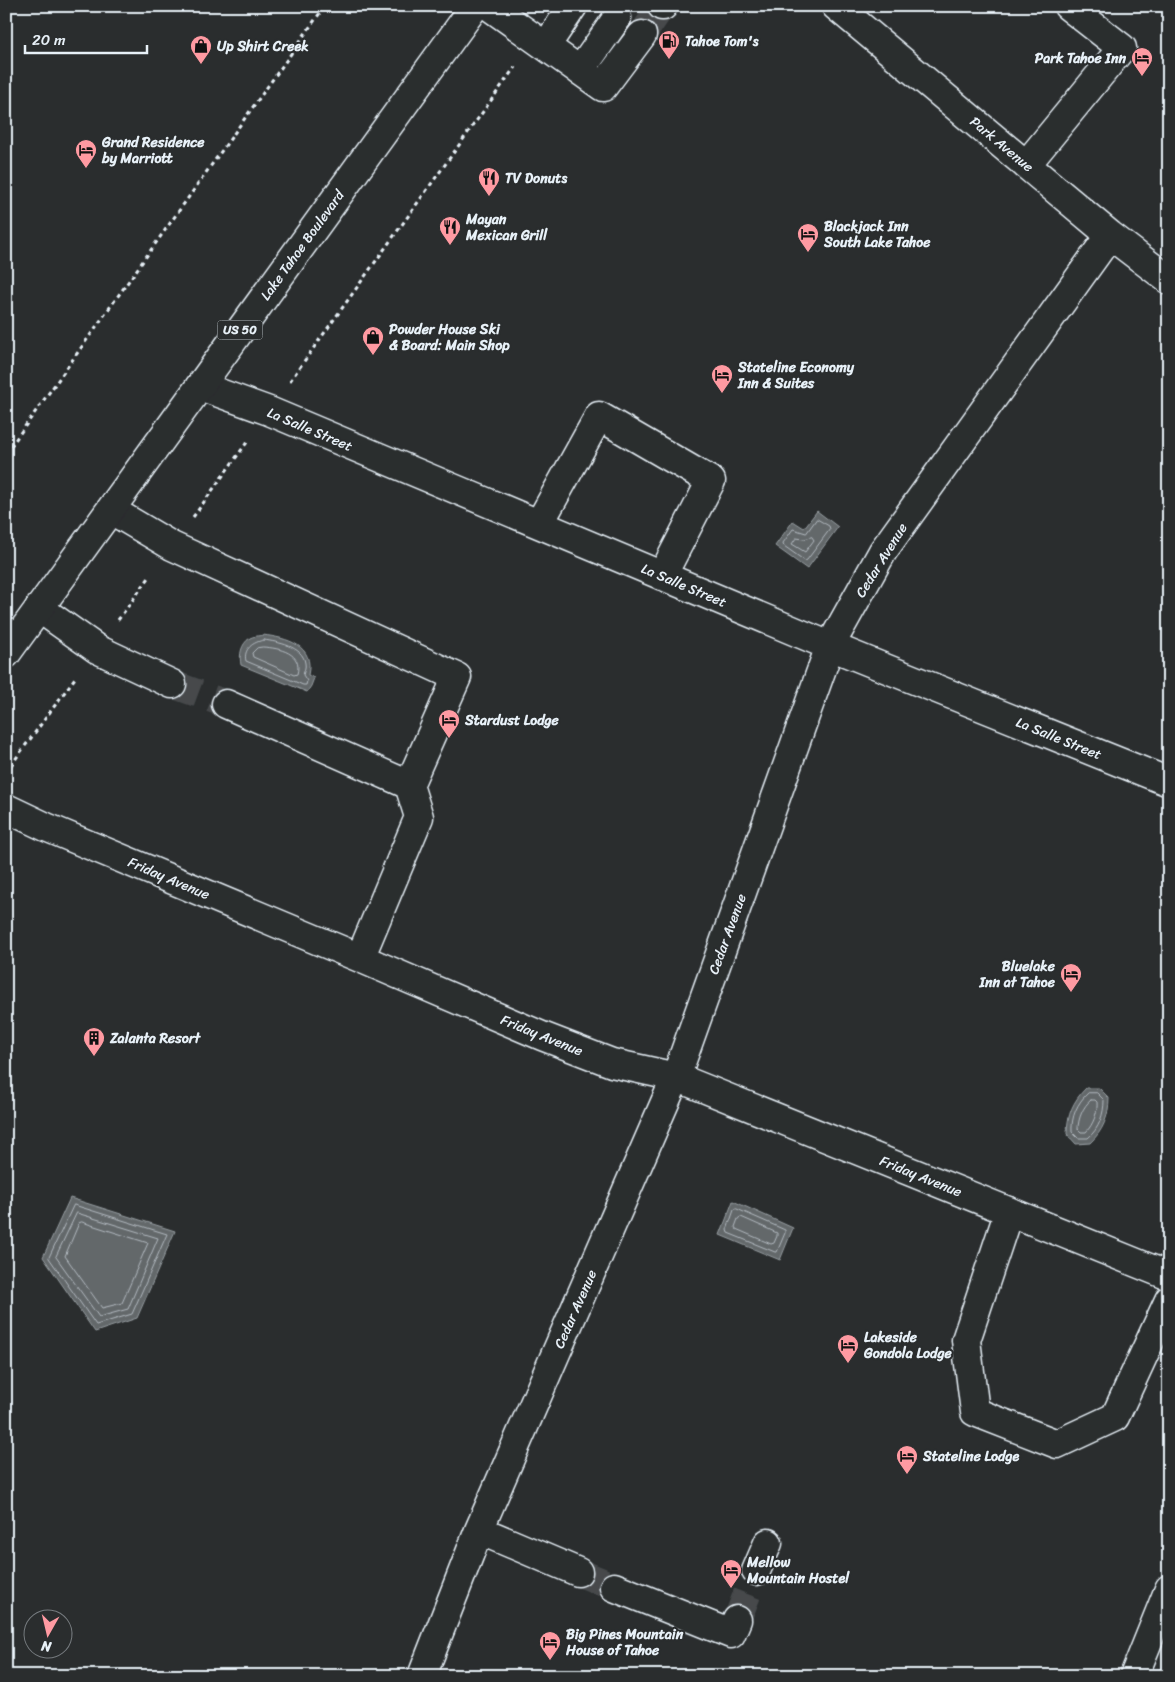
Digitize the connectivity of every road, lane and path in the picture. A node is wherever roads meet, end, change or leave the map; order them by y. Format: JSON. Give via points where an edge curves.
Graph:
{"nodes":[{"id":1,"x":325,"y":6,"type":"edge"},
{"id":2,"x":475,"y":6,"type":"edge"},
{"id":3,"x":489,"y":6,"type":"edge"},
{"id":4,"x":574,"y":6,"type":"edge"},
{"id":5,"x":836,"y":6,"type":"edge"},
{"id":6,"x":1068,"y":6,"type":"edge"},
{"id":7,"x":616,"y":18,"type":"tunnel mouth"},
{"id":8,"x":642,"y":35,"type":"tunnel mouth"},
{"id":9,"x":541,"y":42,"type":"junction"},
{"id":10,"x":580,"y":71,"type":"junction"},
{"id":11,"x":1026,"y":165,"type":"junction"},
{"id":12,"x":1110,"y":236,"type":"junction"},
{"id":13,"x":1169,"y":280,"type":"edge"},
{"id":14,"x":200,"y":386,"type":"junction"},
{"id":15,"x":269,"y":411,"type":"junction"},
{"id":16,"x":6,"y":453,"type":"edge"},
{"id":17,"x":110,"y":510,"type":"junction"},
{"id":18,"x":538,"y":524,"type":"junction"},
{"id":19,"x":172,"y":546,"type":"junction"},
{"id":20,"x":662,"y":576,"type":"junction"},
{"id":21,"x":39,"y":608,"type":"junction"},
{"id":22,"x":830,"y":646,"type":"junction"},
{"id":23,"x":97,"y":648,"type":"junction"},
{"id":24,"x":6,"y":654,"type":"edge"},
{"id":25,"x":172,"y":684,"type":"tunnel mouth"},
{"id":26,"x":226,"y":704,"type":"tunnel mouth"},
{"id":27,"x":6,"y":772,"type":"edge"},
{"id":28,"x":1169,"y":782,"type":"edge"},
{"id":29,"x":410,"y":785,"type":"junction"},
{"id":30,"x":6,"y":808,"type":"edge"},
{"id":31,"x":360,"y":958,"type":"junction"},
{"id":32,"x":676,"y":1077,"type":"junction"},
{"id":33,"x":1009,"y":1211,"type":"junction"},
{"id":34,"x":1169,"y":1276,"type":"edge"},
{"id":35,"x":1169,"y":1300,"type":"edge"},
{"id":36,"x":479,"y":1530,"type":"junction"},
{"id":37,"x":768,"y":1543,"type":"dead end"},
{"id":38,"x":756,"y":1571,"type":"tunnel mouth"},
{"id":39,"x":578,"y":1572,"type":"tunnel mouth"},
{"id":40,"x":614,"y":1587,"type":"tunnel mouth"},
{"id":41,"x":1169,"y":1589,"type":"edge"},
{"id":42,"x":737,"y":1620,"type":"tunnel mouth"},
{"id":43,"x":422,"y":1676,"type":"edge"},
{"id":44,"x":1134,"y":1676,"type":"edge"}],
"edges":[{"from":1,"to":16,"type":"path"},
{"from":2,"to":14,"type":"main road","name":"Lake Tahoe Boulevard","number":"US 50"},
{"from":3,"to":9,"type":"main road"},
{"from":4,"to":9,"type":"main road"},
{"from":5,"to":11,"type":"main road","name":"Park Avenue"},
{"from":6,"to":11,"type":"main road","via":[[1122,48]]},
{"from":7,"to":10,"type":"main road"},
{"from":8,"to":10,"type":"main road","via":[[603,87]]},
{"from":9,"to":10,"type":"main road"},
{"from":9,"to":15,"type":"path"},
{"from":11,"to":12,"type":"main road","name":"Park Avenue"},
{"from":12,"to":13,"type":"main road","name":"Park Avenue"},
{"from":12,"to":22,"type":"main road","name":"Cedar Avenue","via":[[883,551]]},
{"from":14,"to":15,"type":"main road","name":"La Salle Street"},
{"from":14,"to":17,"type":"main road","name":"Lake Tahoe Boulevard","number":"US 50"},
{"from":15,"to":18,"type":"main road","name":"La Salle Street"},
{"from":15,"to":19,"type":"path"},
{"from":17,"to":19,"type":"main road"},
{"from":17,"to":21,"type":"main road","name":"Lake Tahoe Boulevard","number":"US 50"},
{"from":18,"to":20,"type":"main road","name":"La Salle Street"},
{"from":18,"to":20,"type":"main road","via":[[599,416],[710,481]]},
{"from":19,"to":23,"type":"path"},
{"from":19,"to":29,"type":"main road","via":[[457,677]]},
{"from":20,"to":22,"type":"main road","name":"La Salle Street"},
{"from":21,"to":23,"type":"main road"},
{"from":21,"to":24,"type":"main road","name":"Lake Tahoe Boulevard","number":"US 50"},
{"from":22,"to":28,"type":"main road","name":"La Salle Street"},
{"from":22,"to":32,"type":"main road","name":"Cedar Avenue"},
{"from":23,"to":25,"type":"main road"},
{"from":23,"to":27,"type":"path"},
{"from":26,"to":29,"type":"main road"},
{"from":29,"to":31,"type":"main road","via":[[419,818]]},
{"from":30,"to":31,"type":"main road","name":"Friday Avenue"},
{"from":31,"to":32,"type":"main road","name":"Friday Avenue","via":[[612,1063]]},
{"from":32,"to":33,"type":"main road","name":"Friday Avenue"},
{"from":32,"to":36,"type":"main road","name":"Cedar Avenue"},
{"from":33,"to":34,"type":"main road","name":"Friday Avenue"},
{"from":33,"to":35,"type":"main road","via":[[966,1340],[975,1412],[1057,1444],[1114,1418]]},
{"from":36,"to":39,"type":"main road"},
{"from":36,"to":43,"type":"main road","name":"Cedar Avenue"},
{"from":37,"to":38,"type":"main road"},
{"from":40,"to":42,"type":"main road","via":[[731,1634]]},
{"from":41,"to":44,"type":"main road"}]}
